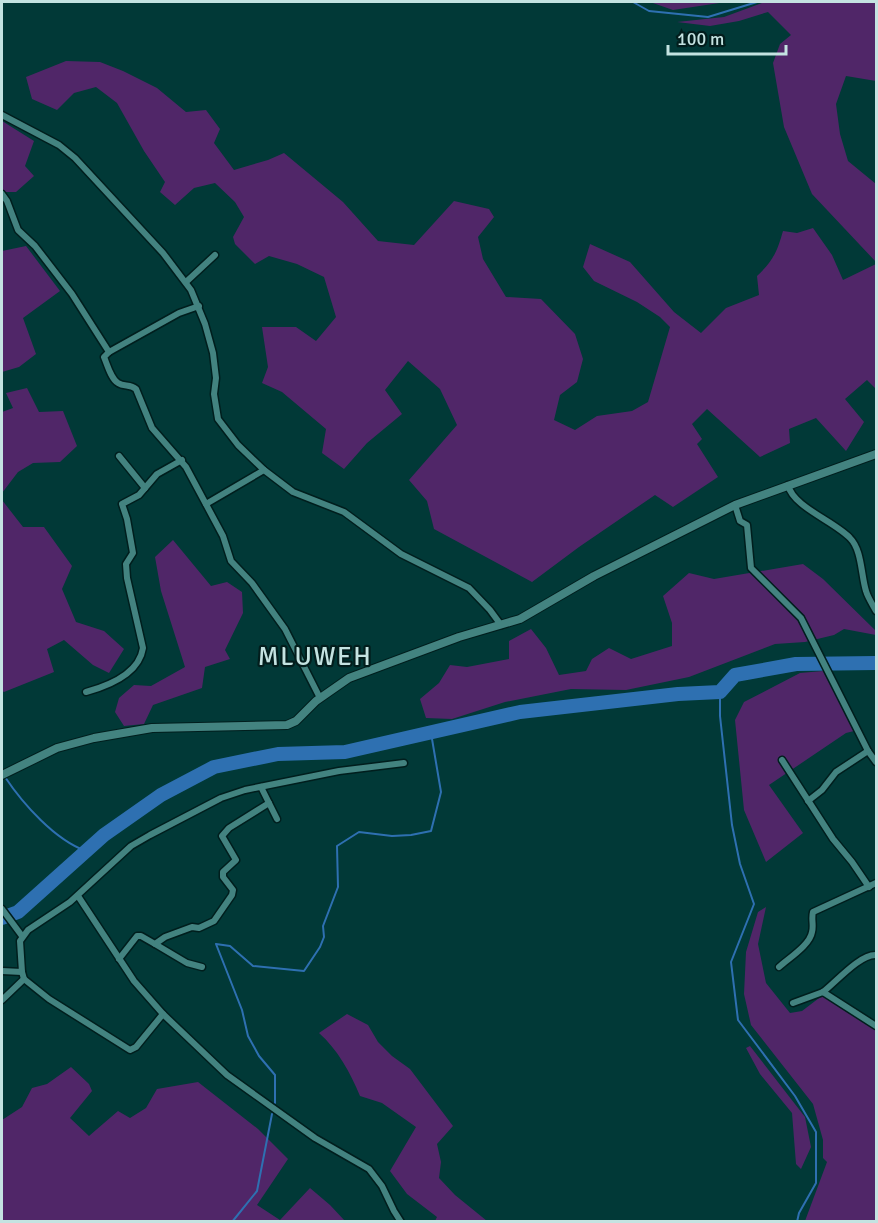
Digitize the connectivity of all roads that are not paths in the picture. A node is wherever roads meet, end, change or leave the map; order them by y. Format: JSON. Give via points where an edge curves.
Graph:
{"nodes":[{"id":1,"x":2,"y":115,"type":"edge"},
{"id":2,"x":2,"y":194,"type":"edge"},
{"id":3,"x":215,"y":255,"type":"dead end"},
{"id":4,"x":186,"y":282,"type":"junction"},
{"id":5,"x":199,"y":306,"type":"junction"},
{"id":6,"x":109,"y":352,"type":"junction"},
{"id":7,"x":876,"y":454,"type":"edge"},
{"id":8,"x":119,"y":456,"type":"dead end"},
{"id":9,"x":182,"y":460,"type":"junction"},
{"id":10,"x":264,"y":470,"type":"junction"},
{"id":11,"x":788,"y":485,"type":"junction"},
{"id":12,"x":145,"y":488,"type":"junction"},
{"id":13,"x":206,"y":504,"type":"junction"},
{"id":14,"x":735,"y":505,"type":"junction"},
{"id":15,"x":876,"y":611,"type":"edge"},
{"id":16,"x":501,"y":625,"type":"junction"},
{"id":17,"x":86,"y":692,"type":"dead end"},
{"id":18,"x":320,"y":698,"type":"junction"},
{"id":19,"x":868,"y":751,"type":"junction"},
{"id":20,"x":782,"y":760,"type":"dead end"},
{"id":21,"x":876,"y":762,"type":"edge"},
{"id":22,"x":404,"y":763,"type":"dead end"},
{"id":23,"x":5,"y":773,"type":"edge"},
{"id":24,"x":261,"y":787,"type":"junction"},
{"id":25,"x":808,"y":801,"type":"junction"},
{"id":26,"x":269,"y":803,"type":"junction"},
{"id":27,"x":277,"y":819,"type":"dead end"},
{"id":28,"x":876,"y":883,"type":"edge"},
{"id":29,"x":869,"y":887,"type":"junction"},
{"id":30,"x":78,"y":896,"type":"junction"},
{"id":31,"x":2,"y":909,"type":"edge"},
{"id":32,"x":22,"y":936,"type":"junction"},
{"id":33,"x":155,"y":944,"type":"junction"},
{"id":34,"x":876,"y":948,"type":"edge"},
{"id":35,"x":874,"y":955,"type":"edge"},
{"id":36,"x":118,"y":959,"type":"junction"},
{"id":37,"x":202,"y":967,"type":"dead end"},
{"id":38,"x":779,"y":967,"type":"dead end"},
{"id":39,"x":2,"y":971,"type":"edge"},
{"id":40,"x":23,"y":976,"type":"junction"},
{"id":41,"x":823,"y":992,"type":"junction"},
{"id":42,"x":2,"y":1000,"type":"edge"},
{"id":43,"x":793,"y":1003,"type":"dead end"},
{"id":44,"x":163,"y":1014,"type":"junction"},
{"id":45,"x":876,"y":1026,"type":"edge"},
{"id":46,"x":401,"y":1221,"type":"edge"}],
"edges":[{"from":1,"to":4,"type":"street","via":[[75,158]]},
{"from":2,"to":6,"type":"street","via":[[18,230],[56,272]]},
{"from":3,"to":4,"type":"street"},
{"from":4,"to":5,"type":"street"},
{"from":5,"to":6,"type":"street"},
{"from":5,"to":10,"type":"street","via":[[215,366],[218,419]]},
{"from":6,"to":9,"type":"street","via":[[104,357],[116,381],[136,389],[155,433]]},
{"from":7,"to":11,"type":"street"},
{"from":8,"to":12,"type":"street"},
{"from":9,"to":12,"type":"street","via":[[158,474]]},
{"from":9,"to":13,"type":"street"},
{"from":10,"to":13,"type":"street"},
{"from":10,"to":16,"type":"street","via":[[293,492],[344,512],[401,554],[469,588]]},
{"from":11,"to":14,"type":"street"},
{"from":11,"to":15,"type":"street","via":[[798,502],[851,538],[867,594]]},
{"from":12,"to":17,"type":"street","via":[[122,504],[133,553],[126,564],[127,578],[140,627],[142,655],[113,683]]},
{"from":13,"to":18,"type":"street","via":[[231,561],[285,629]]},
{"from":14,"to":16,"type":"street","via":[[594,576],[526,616]]},
{"from":14,"to":19,"type":"street","via":[[740,521],[747,525],[751,568],[801,618]]},
{"from":16,"to":18,"type":"street","via":[[349,678]]},
{"from":18,"to":23,"type":"street","via":[[287,725],[152,728],[57,748]]},
{"from":19,"to":21,"type":"street"},
{"from":19,"to":25,"type":"street","via":[[836,772]]},
{"from":20,"to":25,"type":"street"},
{"from":22,"to":24,"type":"street"},
{"from":24,"to":26,"type":"street"},
{"from":24,"to":30,"type":"street","via":[[220,798],[131,846]]},
{"from":25,"to":29,"type":"street"},
{"from":26,"to":27,"type":"street"},
{"from":26,"to":33,"type":"street","via":[[222,836],[236,860],[223,872],[232,895],[214,921]]},
{"from":28,"to":29,"type":"street"},
{"from":29,"to":38,"type":"street","via":[[813,912],[812,933]]},
{"from":30,"to":32,"type":"street"},
{"from":30,"to":36,"type":"street"},
{"from":31,"to":32,"type":"street"},
{"from":32,"to":40,"type":"street"},
{"from":33,"to":36,"type":"street","via":[[137,936]]},
{"from":33,"to":37,"type":"street","via":[[187,963]]},
{"from":34,"to":35,"type":"street"},
{"from":35,"to":41,"type":"street","via":[[858,962]]},
{"from":36,"to":44,"type":"street"},
{"from":39,"to":40,"type":"street"},
{"from":40,"to":42,"type":"street"},
{"from":40,"to":44,"type":"street","via":[[60,1006],[130,1050]]},
{"from":41,"to":43,"type":"street"},
{"from":41,"to":45,"type":"street"},
{"from":44,"to":46,"type":"street","via":[[227,1075],[315,1138],[369,1169]]}]}
